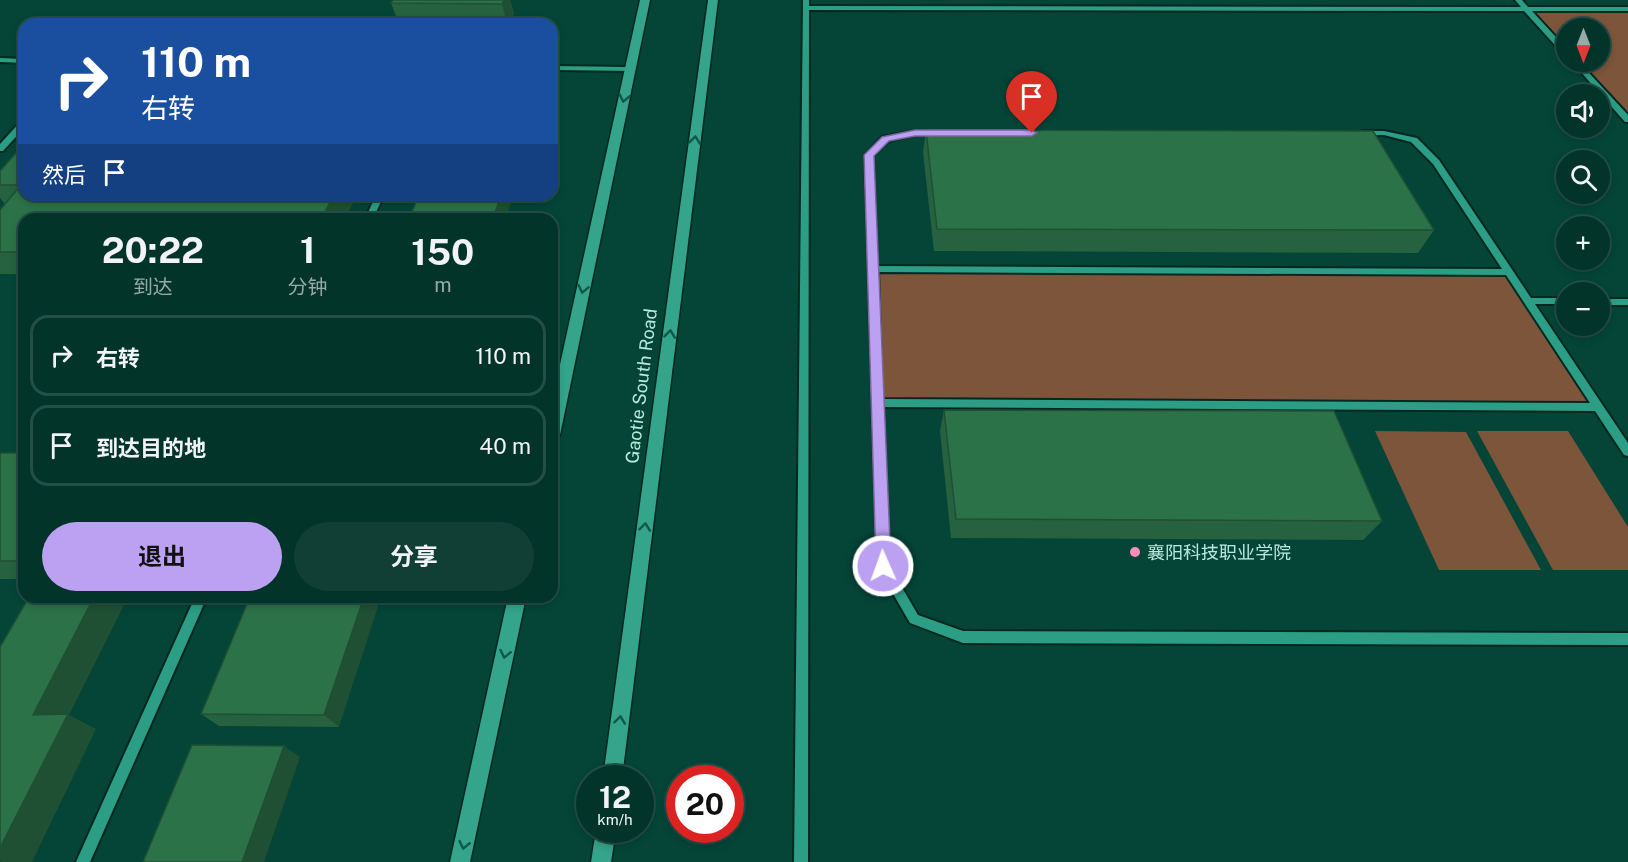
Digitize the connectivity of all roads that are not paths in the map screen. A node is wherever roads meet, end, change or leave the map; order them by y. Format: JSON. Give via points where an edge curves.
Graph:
{"nodes":[{"id":1,"x":645,"y":0,"type":"edge"},
{"id":2,"x":713,"y":0,"type":"edge"},
{"id":3,"x":1518,"y":0,"type":"edge"},
{"id":4,"x":806,"y":4,"type":"edge"},
{"id":5,"x":1526,"y":9,"type":"junction"},
{"id":6,"x":1628,"y":9,"type":"edge"},
{"id":7,"x":1556,"y":41,"type":"edge"},
{"id":8,"x":0,"y":60,"type":"edge"},
{"id":9,"x":18,"y":61,"type":"edge"},
{"id":10,"x":558,"y":68,"type":"edge"},
{"id":11,"x":631,"y":69,"type":"junction"},
{"id":12,"x":1584,"y":72,"type":"edge"},
{"id":13,"x":1628,"y":120,"type":"edge"},
{"id":14,"x":18,"y":130,"type":"edge"},
{"id":15,"x":950,"y":133,"type":"edge"},
{"id":16,"x":1348,"y":133,"type":"edge"},
{"id":17,"x":0,"y":149,"type":"edge"},
{"id":18,"x":873,"y":269,"type":"junction"},
{"id":19,"x":1509,"y":272,"type":"junction"},
{"id":20,"x":1529,"y":301,"type":"junction"},
{"id":21,"x":1556,"y":302,"type":"edge"},
{"id":22,"x":1610,"y":302,"type":"edge"},
{"id":23,"x":1628,"y":302,"type":"edge"},
{"id":24,"x":878,"y":403,"type":"junction"},
{"id":25,"x":558,"y":407,"type":"edge"},
{"id":26,"x":1599,"y":407,"type":"junction"},
{"id":27,"x":1628,"y":452,"type":"edge"},
{"id":28,"x":198,"y":603,"type":"edge"},
{"id":29,"x":516,"y":603,"type":"edge"},
{"id":30,"x":1628,"y":639,"type":"edge"},
{"id":31,"x":614,"y":765,"type":"edge"},
{"id":32,"x":604,"y":843,"type":"edge"},
{"id":33,"x":83,"y":862,"type":"edge"},
{"id":34,"x":460,"y":862,"type":"edge"},
{"id":35,"x":601,"y":862,"type":"edge"},
{"id":36,"x":801,"y":862,"type":"edge"}],
"edges":[{"from":1,"to":11,"type":"main road"},
{"from":31,"to":2,"type":"main road","name":"Gaotie South Road","one_way":true},
{"from":3,"to":5,"type":"street"},
{"from":4,"to":5,"type":"street"},
{"from":4,"to":36,"type":"street"},
{"from":5,"to":6,"type":"street"},
{"from":5,"to":7,"type":"street"},
{"from":8,"to":9,"type":"street"},
{"from":10,"to":11,"type":"street"},
{"from":11,"to":25,"type":"main road","one_way":true},
{"from":12,"to":13,"type":"street"},
{"from":14,"to":17,"type":"street"},
{"from":15,"to":18,"type":"street","via":[[915,133],[885,139],[869,155]]},
{"from":16,"to":19,"type":"street","via":[[1383,133],[1414,140],[1437,162]]},
{"from":18,"to":19,"type":"street"},
{"from":18,"to":24,"type":"street"},
{"from":19,"to":20,"type":"street"},
{"from":20,"to":21,"type":"street"},
{"from":20,"to":26,"type":"street"},
{"from":22,"to":23,"type":"street"},
{"from":24,"to":26,"type":"street"},
{"from":24,"to":30,"type":"street","via":[[883,566],[914,619],[963,637]]},
{"from":26,"to":27,"type":"street"},
{"from":28,"to":33,"type":"street"},
{"from":29,"to":34,"type":"main road","one_way":true},
{"from":32,"to":35,"type":"main road"}]}
